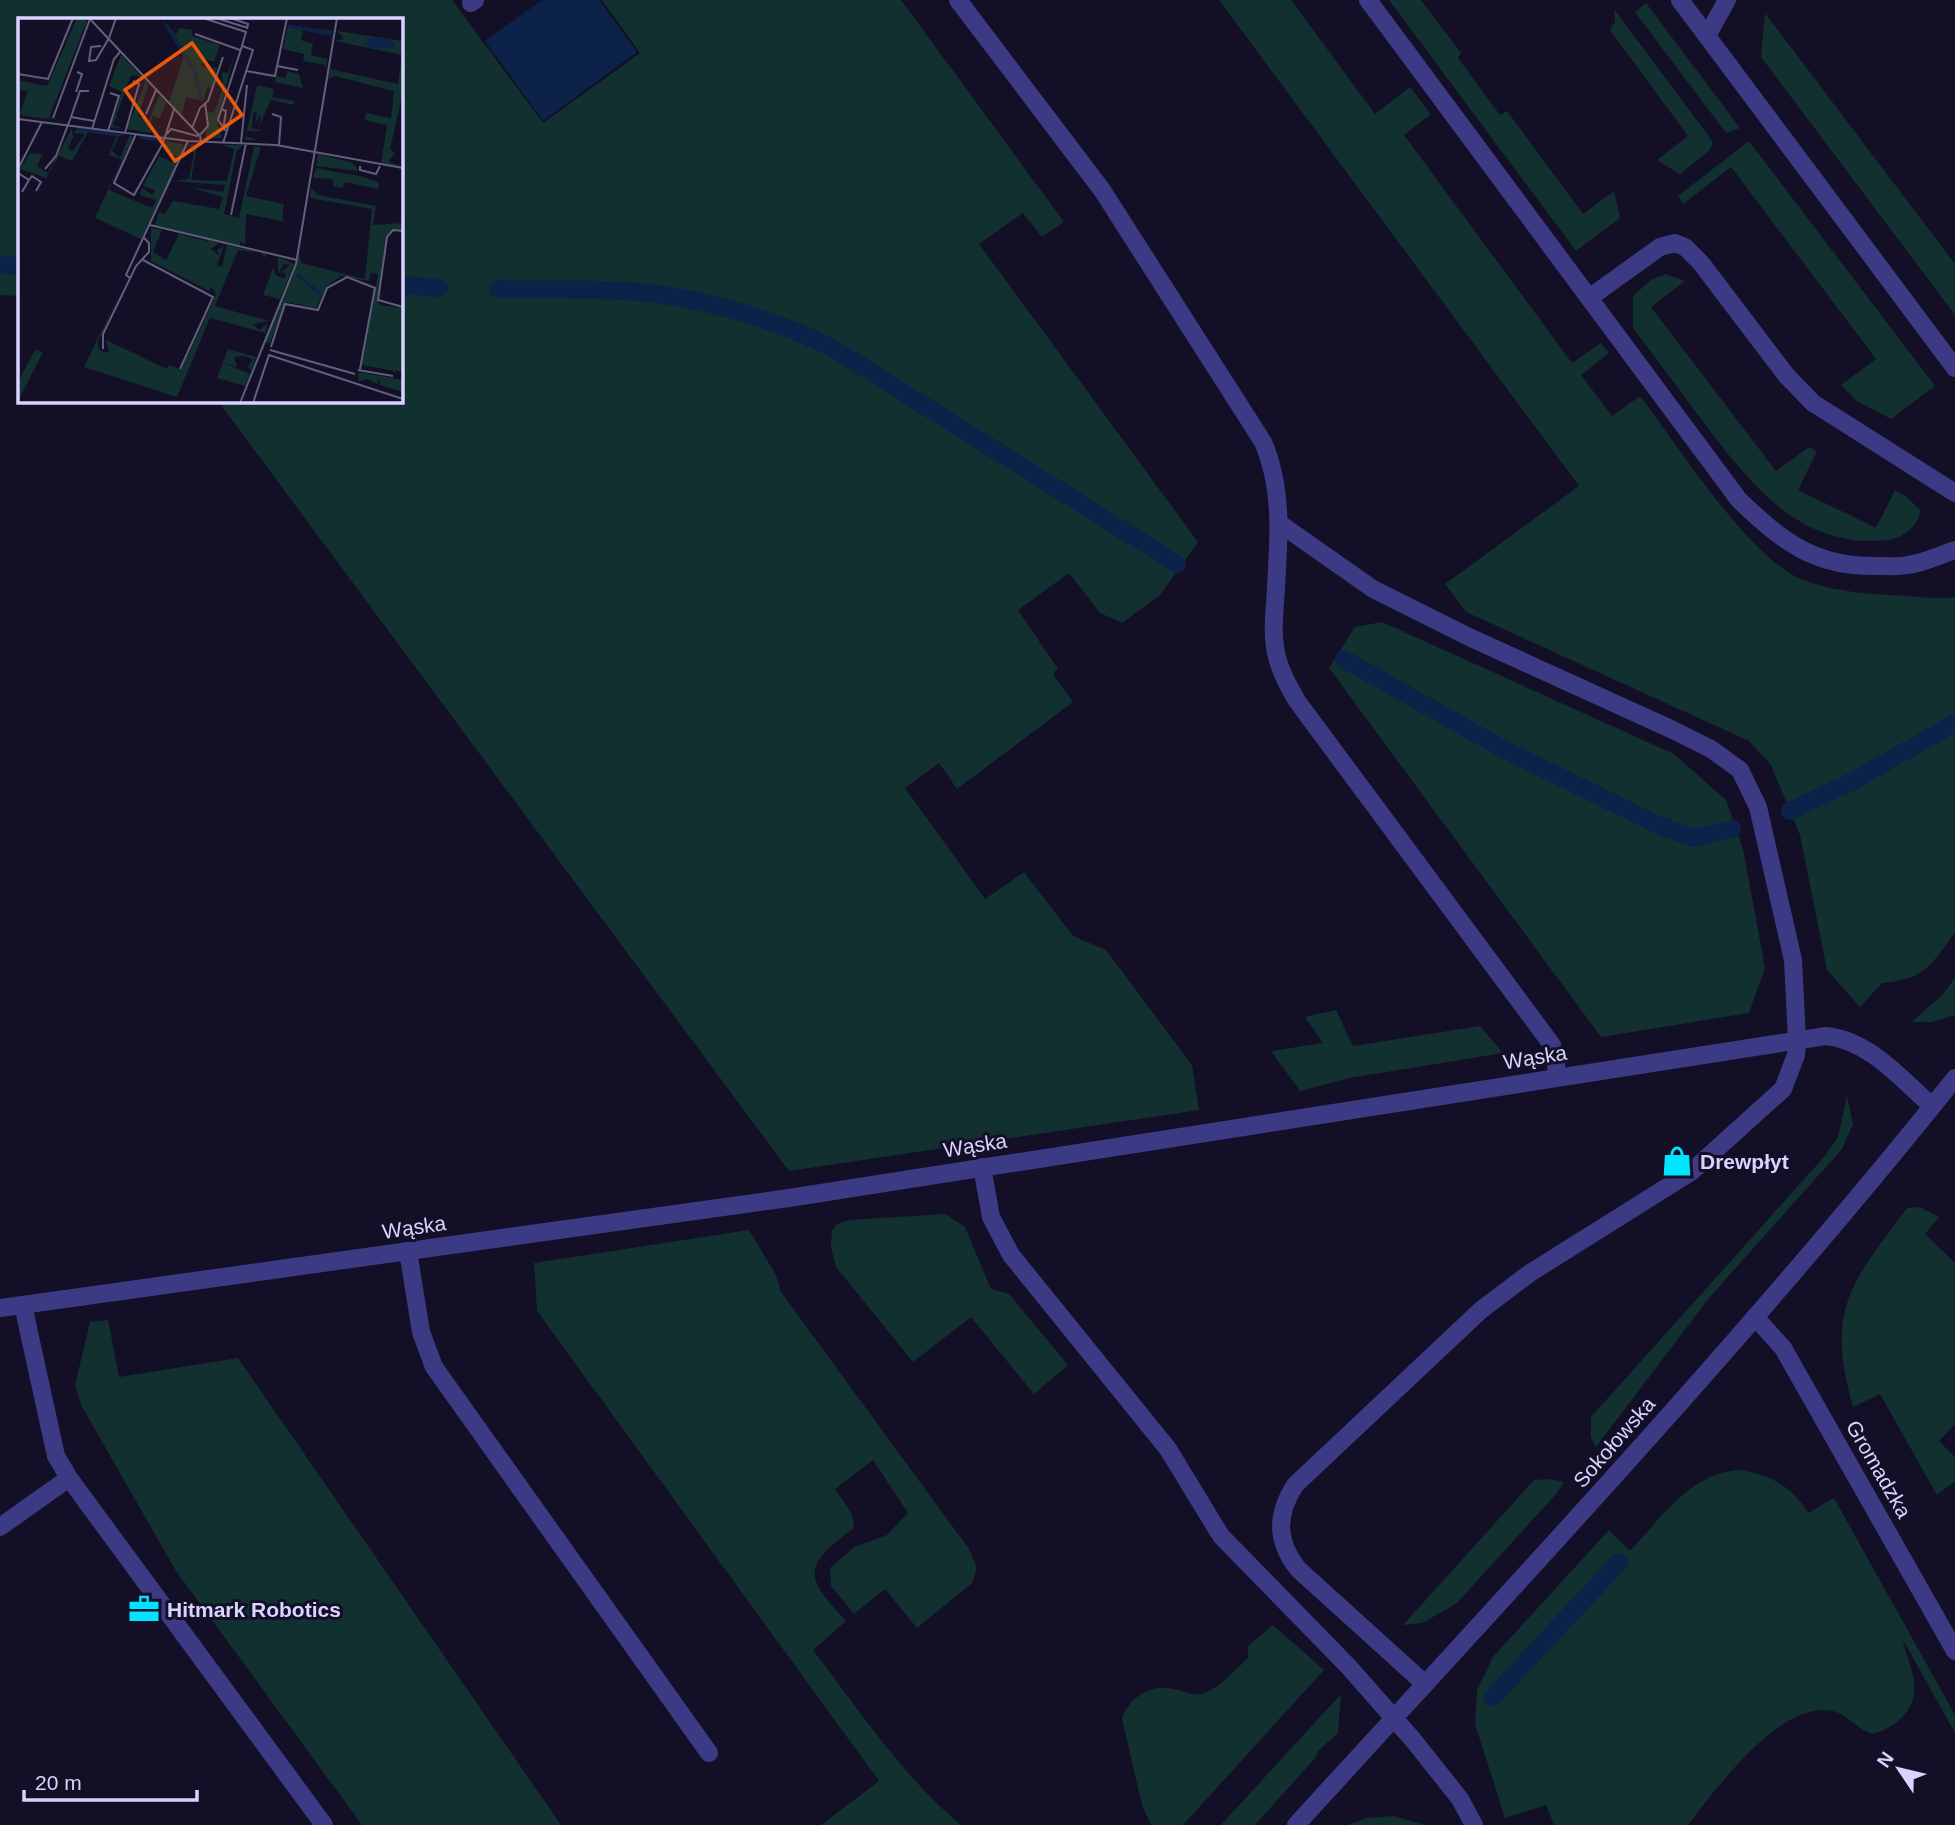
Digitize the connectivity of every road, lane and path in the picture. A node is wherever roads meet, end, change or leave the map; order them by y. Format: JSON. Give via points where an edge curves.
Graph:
{"nodes":[{"id":1,"x":958,"y":0,"type":"edge"},
{"id":2,"x":1368,"y":0,"type":"edge"},
{"id":3,"x":1680,"y":0,"type":"edge"},
{"id":4,"x":1727,"y":0,"type":"edge"},
{"id":5,"x":1707,"y":36,"type":"junction"},
{"id":6,"x":1589,"y":298,"type":"junction"},
{"id":7,"x":1955,"y":368,"type":"edge"},
{"id":8,"x":1955,"y":493,"type":"edge"},
{"id":9,"x":1279,"y":523,"type":"junction"},
{"id":10,"x":1955,"y":550,"type":"edge"},
{"id":11,"x":1797,"y":1040,"type":"junction"},
{"id":12,"x":1558,"y":1076,"type":"junction"},
{"id":13,"x":1955,"y":1078,"type":"edge"},
{"id":14,"x":1932,"y":1106,"type":"junction"},
{"id":15,"x":982,"y":1167,"type":"junction"},
{"id":16,"x":408,"y":1251,"type":"junction"},
{"id":17,"x":23,"y":1305,"type":"junction"},
{"id":18,"x":0,"y":1308,"type":"edge"},
{"id":19,"x":1755,"y":1317,"type":"junction"},
{"id":20,"x":69,"y":1478,"type":"junction"},
{"id":21,"x":0,"y":1527,"type":"edge"},
{"id":22,"x":1955,"y":1651,"type":"edge"},
{"id":23,"x":1425,"y":1684,"type":"junction"},
{"id":24,"x":1394,"y":1718,"type":"junction"},
{"id":25,"x":709,"y":1754,"type":"dead end"},
{"id":26,"x":324,"y":1825,"type":"edge"},
{"id":27,"x":1296,"y":1825,"type":"edge"},
{"id":28,"x":1474,"y":1825,"type":"edge"}],
"edges":[{"from":1,"to":9,"type":"street","via":[[1102,190],[1263,442],[1277,479]]},
{"from":2,"to":6,"type":"street"},
{"from":3,"to":5,"type":"street"},
{"from":4,"to":5,"type":"street"},
{"from":5,"to":7,"type":"street"},
{"from":6,"to":8,"type":"street","via":[[1660,247],[1675,243],[1685,247],[1813,403]]},
{"from":6,"to":10,"type":"street","via":[[1739,500],[1787,544],[1850,566],[1908,566]]},
{"from":9,"to":11,"type":"street","via":[[1373,589],[1673,730],[1711,749],[1740,771],[1758,807],[1793,960]]},
{"from":9,"to":12,"type":"street","via":[[1274,629],[1286,682],[1552,1045]]},
{"from":11,"to":12,"type":"street","name":"Wąska"},
{"from":11,"to":14,"type":"street","name":"Wąska","via":[[1826,1036],[1853,1041]]},
{"from":11,"to":23,"type":"street","via":[[1783,1089],[1691,1172],[1540,1266],[1481,1310],[1295,1485],[1285,1500],[1281,1538],[1298,1569]]},
{"from":12,"to":15,"type":"street","name":"Wąska"},
{"from":13,"to":14,"type":"street","name":"Sokołowska"},
{"from":14,"to":19,"type":"street","name":"Sokołowska"},
{"from":15,"to":16,"type":"street","name":"Wąska"},
{"from":15,"to":24,"type":"street","via":[[991,1217],[1011,1255],[1168,1448],[1221,1536]]},
{"from":16,"to":17,"type":"street","name":"Wąska"},
{"from":16,"to":25,"type":"street","via":[[421,1332],[434,1367]]},
{"from":17,"to":18,"type":"street","name":"Wąska"},
{"from":17,"to":20,"type":"street","via":[[56,1456]]},
{"from":19,"to":22,"type":"street","name":"Gromadzka","via":[[1783,1348]]},
{"from":19,"to":23,"type":"street","name":"Sokołowska"},
{"from":20,"to":21,"type":"street"},
{"from":20,"to":26,"type":"street"},
{"from":23,"to":24,"type":"street","name":"Sokołowska"},
{"from":24,"to":27,"type":"street","name":"Sokołowska"},
{"from":24,"to":28,"type":"street","via":[[1460,1799]]}]}
